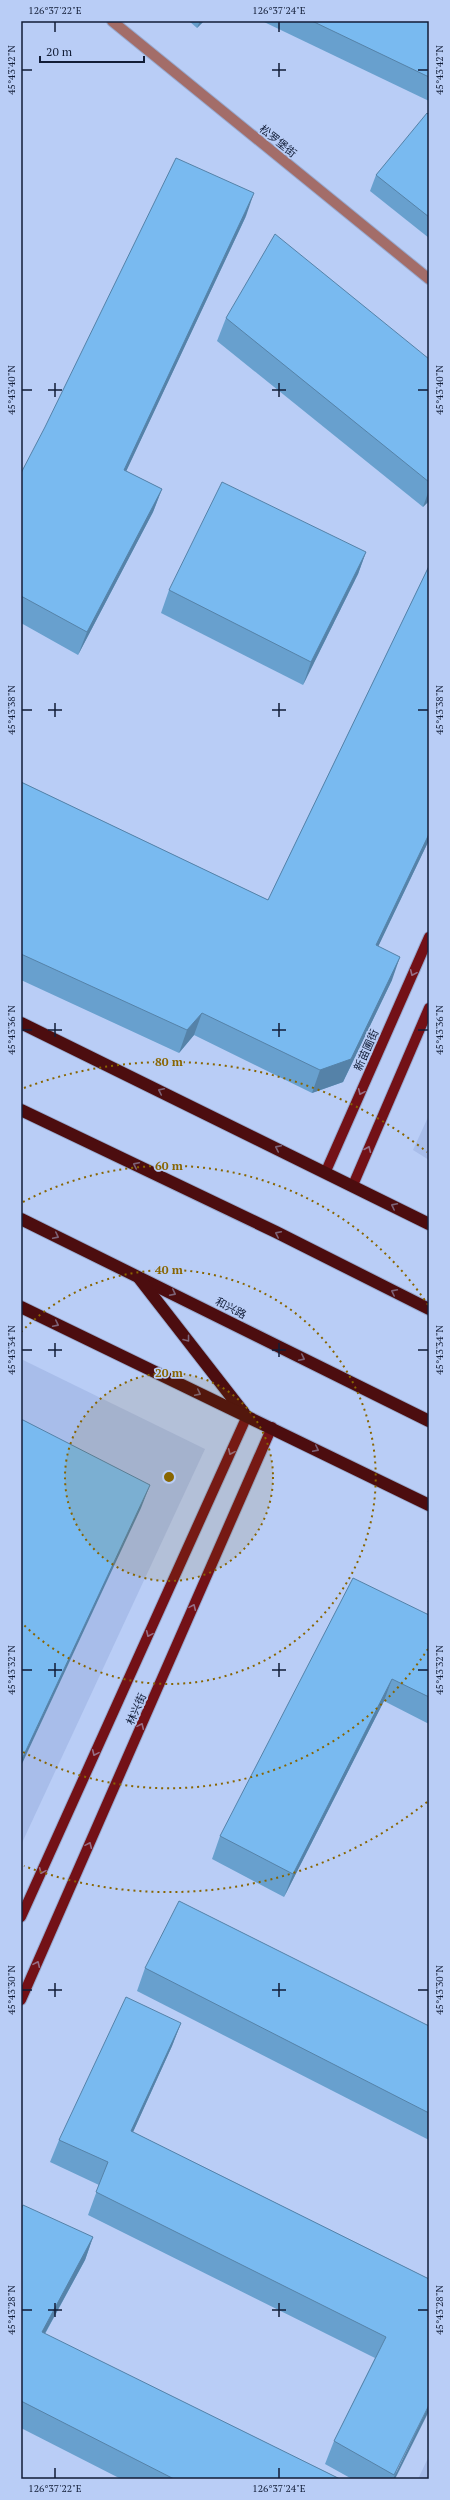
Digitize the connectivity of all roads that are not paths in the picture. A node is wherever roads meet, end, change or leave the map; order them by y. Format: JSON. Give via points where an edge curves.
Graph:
{"nodes":[{"id":1,"x":112,"y":21,"type":"edge"},
{"id":2,"x":429,"y":280,"type":"edge"},
{"id":3,"x":429,"y":937,"type":"edge"},
{"id":4,"x":429,"y":1008,"type":"edge"},
{"id":5,"x":21,"y":1023,"type":"edge"},
{"id":6,"x":21,"y":1110,"type":"edge"},
{"id":7,"x":326,"y":1171,"type":"junction"},
{"id":8,"x":353,"y":1185,"type":"junction"},
{"id":9,"x":21,"y":1219,"type":"edge"},
{"id":10,"x":429,"y":1224,"type":"edge"},
{"id":11,"x":137,"y":1275,"type":"junction"},
{"id":12,"x":21,"y":1307,"type":"edge"},
{"id":13,"x":429,"y":1309,"type":"edge"},
{"id":14,"x":247,"y":1416,"type":"junction"},
{"id":15,"x":429,"y":1421,"type":"edge"},
{"id":16,"x":272,"y":1427,"type":"junction"},
{"id":17,"x":429,"y":1505,"type":"edge"},
{"id":18,"x":21,"y":1917,"type":"edge"},
{"id":19,"x":21,"y":2000,"type":"edge"}],
"edges":[{"from":1,"to":2,"type":"street","name":"松罗堡街"},
{"from":3,"to":7,"type":"main road","name":"新苗圃街","one_way":true},
{"from":8,"to":4,"type":"main road","one_way":true},
{"from":7,"to":5,"type":"highway","one_way":true},
{"from":13,"to":6,"type":"highway","one_way":true,"via":[[276,1232]]},
{"from":7,"to":8,"type":"highway"},
{"from":10,"to":8,"type":"highway","one_way":true},
{"from":9,"to":11,"type":"highway","name":"和兴路","one_way":true},
{"from":11,"to":14,"type":"highway","one_way":true},
{"from":11,"to":15,"type":"highway","name":"和兴路","one_way":true},
{"from":12,"to":14,"type":"highway","one_way":true},
{"from":14,"to":16,"type":"highway"},
{"from":14,"to":18,"type":"main road","name":"林兴街","one_way":true},
{"from":16,"to":17,"type":"highway","one_way":true},
{"from":19,"to":16,"type":"main road","name":"林兴街","one_way":true}]}
